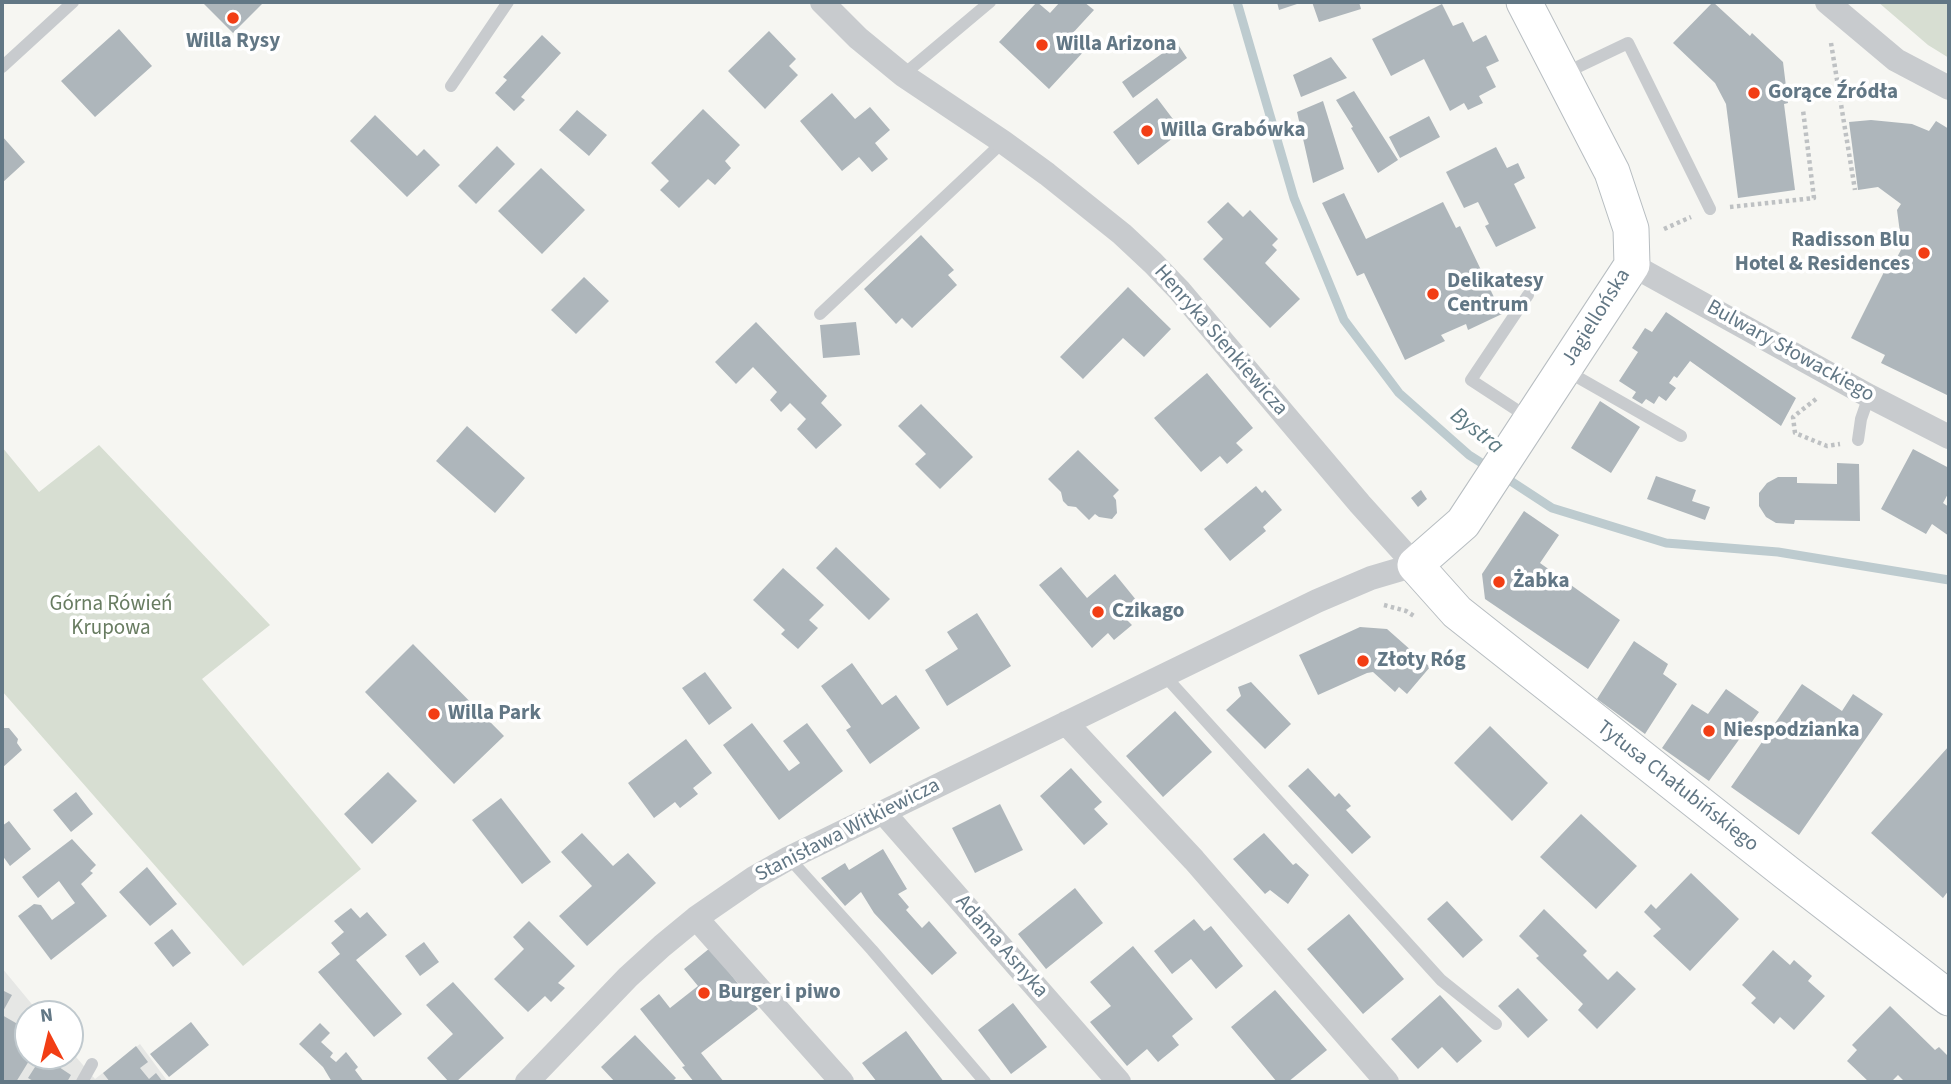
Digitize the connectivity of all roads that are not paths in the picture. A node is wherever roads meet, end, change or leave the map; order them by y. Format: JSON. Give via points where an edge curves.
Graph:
{"nodes":[{"id":1,"x":73,"y":2,"type":"edge"},
{"id":2,"x":508,"y":2,"type":"edge"},
{"id":3,"x":822,"y":2,"type":"edge"},
{"id":4,"x":990,"y":2,"type":"edge"},
{"id":5,"x":1524,"y":2,"type":"edge"},
{"id":6,"x":1827,"y":2,"type":"edge"},
{"id":7,"x":2,"y":66,"type":"edge"},
{"id":8,"x":903,"y":75,"type":"junction"},
{"id":9,"x":1561,"y":75,"type":"junction"},
{"id":10,"x":451,"y":86,"type":"dead end"},
{"id":11,"x":1949,"y":88,"type":"edge"},
{"id":12,"x":1003,"y":142,"type":"junction"},
{"id":13,"x":1710,"y":209,"type":"road end"},
{"id":14,"x":1632,"y":265,"type":"junction"},
{"id":15,"x":1528,"y":295,"type":"dead end"},
{"id":16,"x":820,"y":313,"type":"dead end"},
{"id":17,"x":1564,"y":370,"type":"junction"},
{"id":18,"x":1869,"y":396,"type":"junction"},
{"id":19,"x":1527,"y":426,"type":"junction"},
{"id":20,"x":1681,"y":436,"type":"dead end"},
{"id":21,"x":1949,"y":437,"type":"edge"},
{"id":22,"x":1858,"y":440,"type":"road end"},
{"id":23,"x":1415,"y":565,"type":"junction"},
{"id":24,"x":1164,"y":675,"type":"junction"},
{"id":25,"x":1066,"y":723,"type":"junction"},
{"id":26,"x":883,"y":812,"type":"junction"},
{"id":27,"x":789,"y":858,"type":"junction"},
{"id":28,"x":696,"y":918,"type":"junction"},
{"id":29,"x":1949,"y":998,"type":"edge"},
{"id":30,"x":1496,"y":1024,"type":"dead end"},
{"id":31,"x":92,"y":1064,"type":"dead end"},
{"id":32,"x":82,"y":1082,"type":"edge"},
{"id":33,"x":527,"y":1082,"type":"edge"},
{"id":34,"x":842,"y":1082,"type":"edge"},
{"id":35,"x":985,"y":1082,"type":"edge"},
{"id":36,"x":1119,"y":1082,"type":"edge"},
{"id":37,"x":1387,"y":1082,"type":"edge"}],
"edges":[{"from":1,"to":7,"type":"lane"},
{"from":2,"to":10,"type":"lane"},
{"from":3,"to":8,"type":"street","name":"Henryka Sienkiewicza"},
{"from":4,"to":8,"type":"lane"},
{"from":5,"to":9,"type":"street","name":"Jagiellońska"},
{"from":6,"to":11,"type":"street","via":[[1896,60]]},
{"from":8,"to":12,"type":"street","name":"Henryka Sienkiewicza"},
{"from":9,"to":13,"type":"lane","via":[[1629,43]]},
{"from":9,"to":14,"type":"street","name":"Jagiellońska","via":[[1612,172],[1631,229]]},
{"from":12,"to":16,"type":"lane"},
{"from":12,"to":23,"type":"street","name":"Henryka Sienkiewicza","via":[[1122,234],[1179,290]]},
{"from":14,"to":17,"type":"street","name":"Jagiellońska"},
{"from":14,"to":18,"type":"street","name":"Bulwary Słowackiego"},
{"from":15,"to":19,"type":"lane","via":[[1471,380]]},
{"from":17,"to":19,"type":"street","name":"Jagiellońska"},
{"from":17,"to":20,"type":"lane"},
{"from":18,"to":21,"type":"street","name":"Bulwary Słowackiego"},
{"from":18,"to":22,"type":"lane"},
{"from":19,"to":23,"type":"street","name":"Jagiellońska","via":[[1463,523]]},
{"from":23,"to":24,"type":"street","name":"Stanisława Witkiewicza","via":[[1317,601]]},
{"from":23,"to":29,"type":"street","name":"Tytusa Chałubińskiego","via":[[1457,612]]},
{"from":24,"to":25,"type":"street","name":"Stanisława Witkiewicza"},
{"from":24,"to":30,"type":"lane","via":[[1441,980]]},
{"from":25,"to":26,"type":"street","name":"Stanisława Witkiewicza"},
{"from":25,"to":37,"type":"street","via":[[1194,860]]},
{"from":26,"to":27,"type":"street","name":"Stanisława Witkiewicza"},
{"from":26,"to":36,"type":"street","name":"Adama Asnyka"},
{"from":27,"to":28,"type":"street","name":"Stanisława Witkiewicza"},
{"from":27,"to":35,"type":"lane"},
{"from":28,"to":33,"type":"street","name":"Stanisława Witkiewicza","via":[[628,977]]},
{"from":28,"to":34,"type":"street"},
{"from":31,"to":32,"type":"lane"}]}
